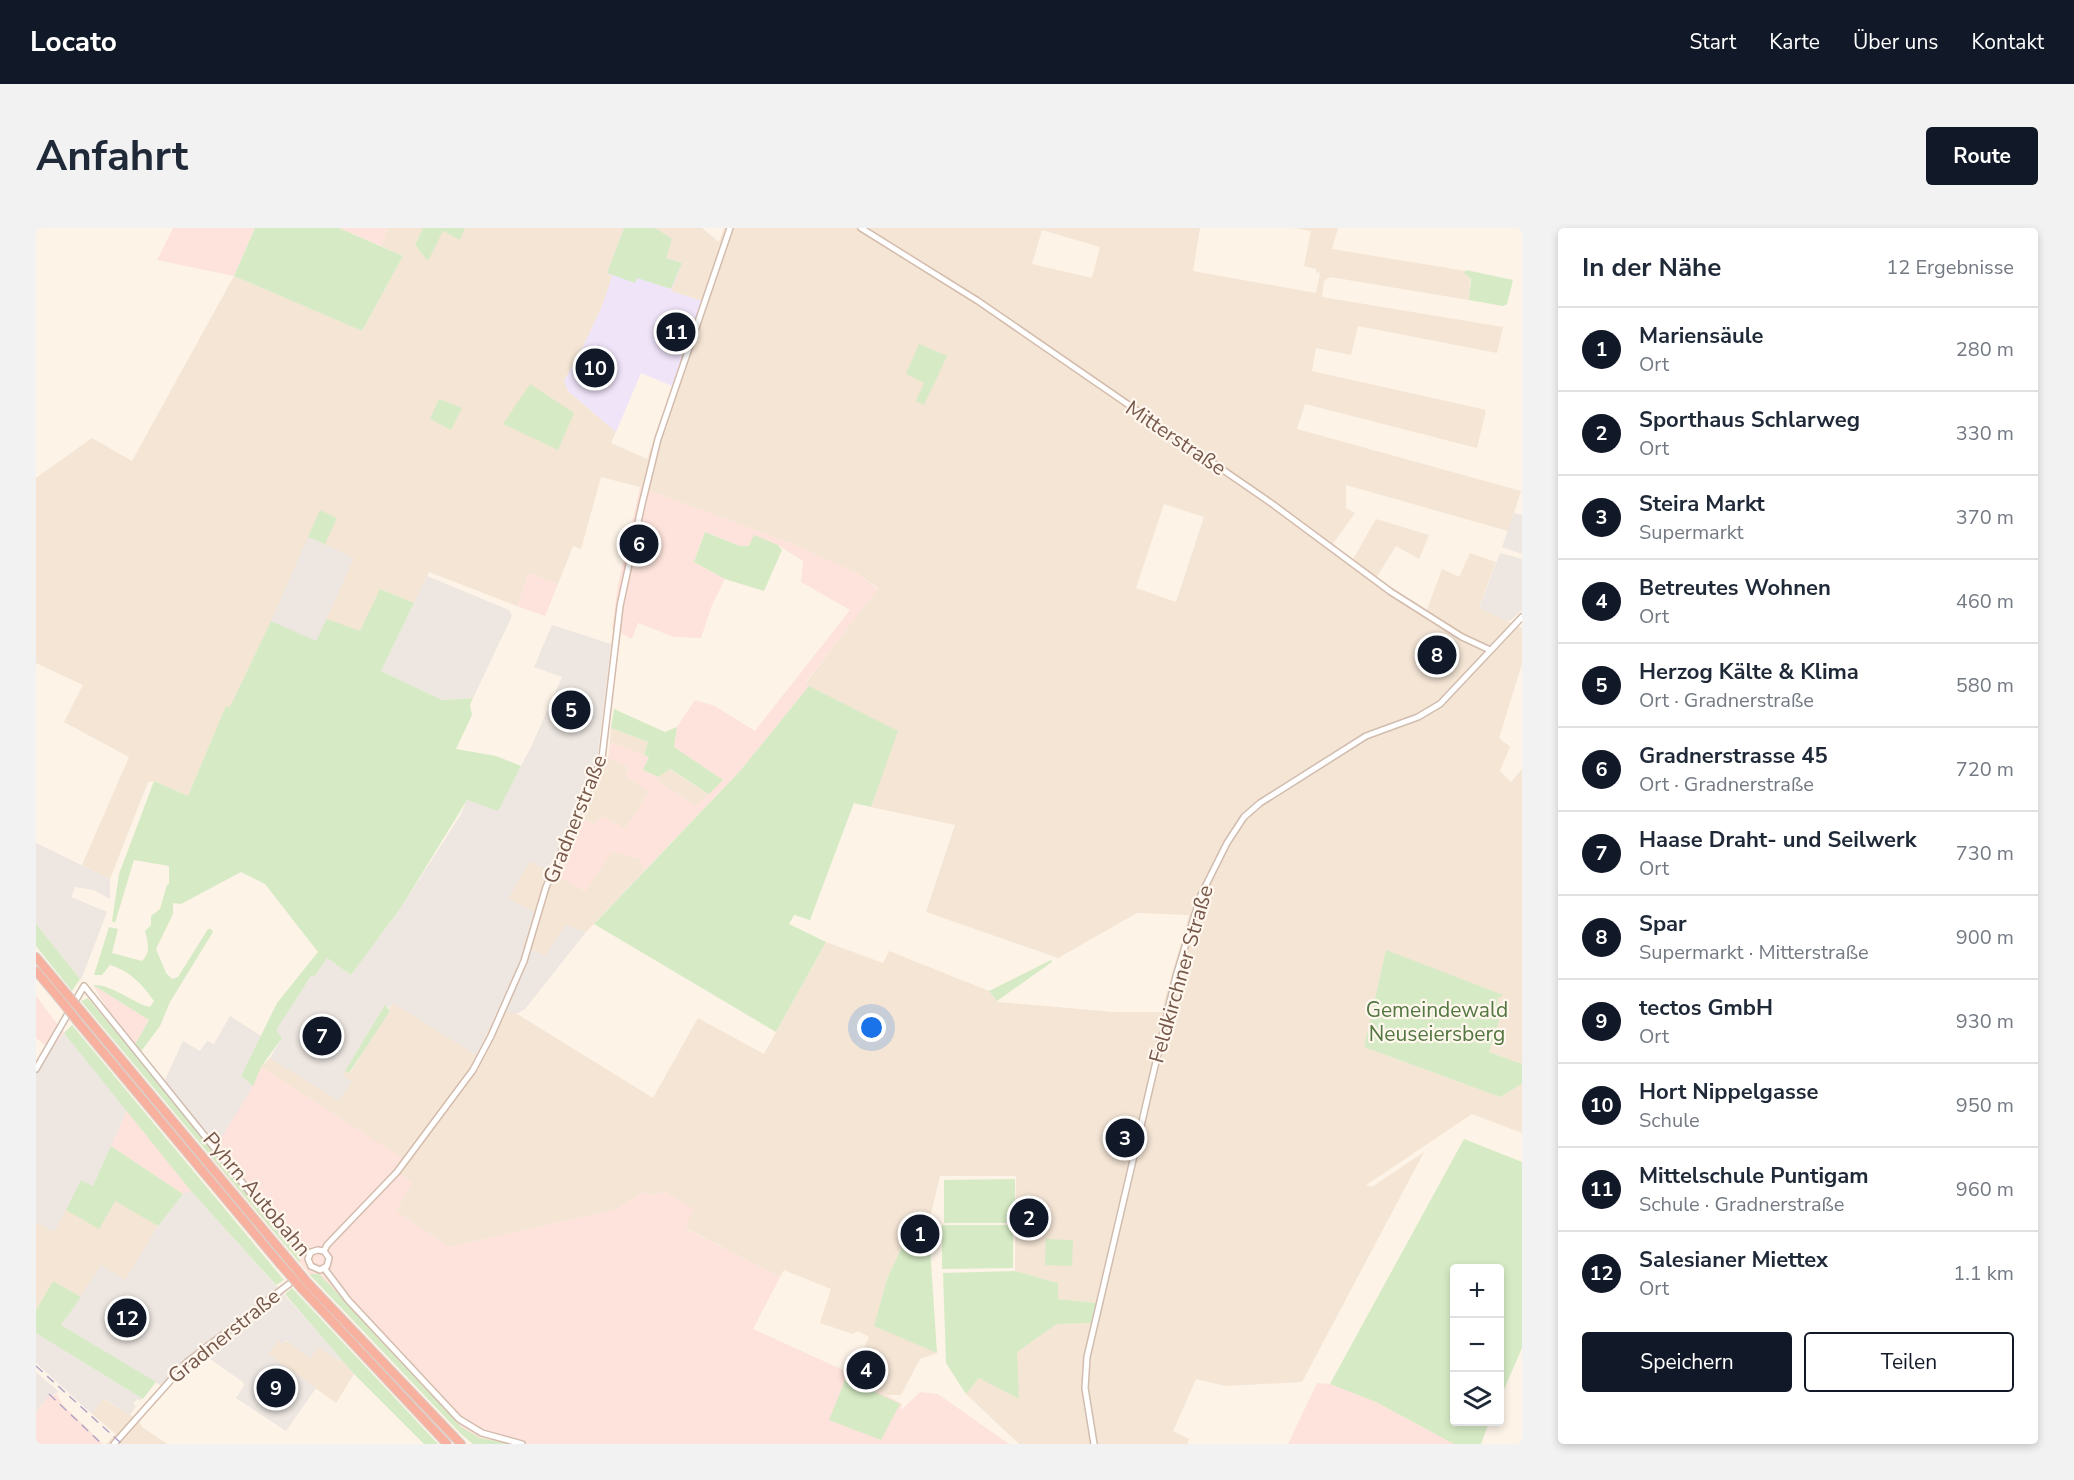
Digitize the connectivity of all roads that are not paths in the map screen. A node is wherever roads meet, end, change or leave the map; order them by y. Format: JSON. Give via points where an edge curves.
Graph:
{"nodes":[{"id":1,"x":730,"y":228,"type":"edge"},
{"id":2,"x":861,"y":228,"type":"edge"},
{"id":3,"x":1522,"y":617,"type":"edge"},
{"id":4,"x":1490,"y":650,"type":"junction"},
{"id":5,"x":36,"y":957,"type":"edge"},
{"id":6,"x":36,"y":971,"type":"edge"},
{"id":7,"x":36,"y":1069,"type":"edge"},
{"id":8,"x":324,"y":1251,"type":"junction"},
{"id":9,"x":310,"y":1254,"type":"junction"},
{"id":10,"x":324,"y":1268,"type":"junction"},
{"id":11,"x":289,"y":1284,"type":"dead end"},
{"id":12,"x":460,"y":1443,"type":"edge"},
{"id":13,"x":114,"y":1444,"type":"edge"},
{"id":14,"x":447,"y":1444,"type":"edge"},
{"id":15,"x":522,"y":1444,"type":"edge"},
{"id":16,"x":1094,"y":1444,"type":"edge"}],
"edges":[{"from":1,"to":8,"type":"main road","name":"Gradnerstraße","via":[[658,439],[642,504],[620,606],[602,758],[549,880],[524,961],[469,1076],[398,1172]]},
{"from":2,"to":4,"type":"main road","name":"Mitterstraße","via":[[978,301],[1392,592],[1462,637]]},
{"from":3,"to":4,"type":"main road","name":"Feldkirchner Straße"},
{"from":4,"to":16,"type":"main road","name":"Feldkirchner Straße","via":[[1434,708],[1366,736],[1254,807],[1237,827],[1208,878],[1169,1003],[1087,1357],[1085,1388]]},
{"from":5,"to":12,"type":"highway","name":"Pyhrn Autobahn","bridge":true,"via":[[308,1283]]},
{"from":6,"to":14,"type":"highway","name":"Pyhrn Autobahn","bridge":true,"via":[[280,1264]]},
{"from":7,"to":9,"type":"main road","via":[[84,986],[249,1191]]},
{"from":8,"to":9,"type":"main road"},
{"from":8,"to":10,"type":"main road","via":[[329,1260]]},
{"from":9,"to":10,"type":"main road","via":[[308,1268]]},
{"from":10,"to":15,"type":"main road","via":[[459,1419],[482,1433]]},
{"from":11,"to":13,"type":"main road","name":"Gradnerstraße","via":[[186,1363]]}]}
